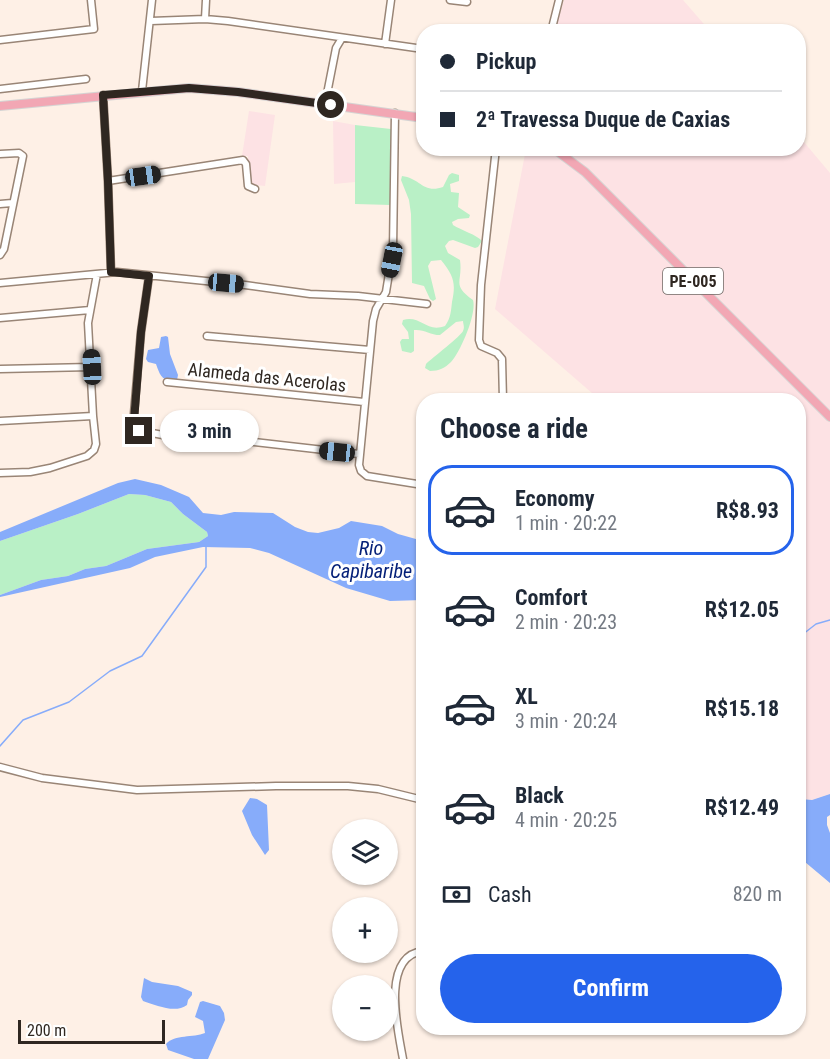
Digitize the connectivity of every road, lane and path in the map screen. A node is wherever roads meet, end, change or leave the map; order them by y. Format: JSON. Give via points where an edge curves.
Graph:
{"nodes":[{"id":1,"x":91,"y":0,"type":"edge"},
{"id":2,"x":152,"y":0,"type":"edge"},
{"id":3,"x":206,"y":0,"type":"edge"},
{"id":4,"x":391,"y":0,"type":"edge"},
{"id":5,"x":450,"y":0,"type":"edge"},
{"id":6,"x":559,"y":0,"type":"edge"},
{"id":7,"x":467,"y":2,"type":"dead end"},
{"id":8,"x":205,"y":19,"type":"junction"},
{"id":9,"x":151,"y":21,"type":"junction"},
{"id":10,"x":553,"y":24,"type":"edge"},
{"id":11,"x":342,"y":38,"type":"junction"},
{"id":12,"x":0,"y":40,"type":"edge"},
{"id":13,"x":385,"y":44,"type":"junction"},
{"id":14,"x":416,"y":48,"type":"edge"},
{"id":15,"x":86,"y":79,"type":"dead end"},
{"id":16,"x":0,"y":89,"type":"edge"},
{"id":17,"x":142,"y":91,"type":"junction"},
{"id":18,"x":103,"y":95,"type":"junction"},
{"id":19,"x":325,"y":104,"type":"junction"},
{"id":20,"x":0,"y":106,"type":"edge"},
{"id":21,"x":395,"y":113,"type":"junction"},
{"id":22,"x":416,"y":117,"type":"edge"},
{"id":23,"x":0,"y":154,"type":"edge"},
{"id":24,"x":495,"y":156,"type":"edge"},
{"id":25,"x":564,"y":156,"type":"edge"},
{"id":26,"x":108,"y":181,"type":"junction"},
{"id":27,"x":255,"y":189,"type":"dead end"},
{"id":28,"x":12,"y":203,"type":"junction"},
{"id":29,"x":0,"y":204,"type":"edge"},
{"id":30,"x":0,"y":255,"type":"edge"},
{"id":31,"x":111,"y":272,"type":"junction"},
{"id":32,"x":97,"y":273,"type":"junction"},
{"id":33,"x":149,"y":276,"type":"junction"},
{"id":34,"x":0,"y":283,"type":"edge"},
{"id":35,"x":383,"y":299,"type":"junction"},
{"id":36,"x":427,"y":304,"type":"dead end"},
{"id":37,"x":90,"y":310,"type":"junction"},
{"id":38,"x":0,"y":318,"type":"edge"},
{"id":39,"x":207,"y":336,"type":"dead end"},
{"id":40,"x":370,"y":350,"type":"junction"},
{"id":41,"x":92,"y":367,"type":"junction"},
{"id":42,"x":0,"y":369,"type":"edge"},
{"id":43,"x":166,"y":382,"type":"dead end"},
{"id":44,"x":503,"y":393,"type":"edge"},
{"id":45,"x":806,"y":393,"type":"edge"},
{"id":46,"x":806,"y":393,"type":"edge"},
{"id":47,"x":364,"y":402,"type":"junction"},
{"id":48,"x":93,"y":416,"type":"junction"},
{"id":49,"x":830,"y":417,"type":"edge"},
{"id":50,"x":0,"y":421,"type":"edge"},
{"id":51,"x":359,"y":454,"type":"junction"},
{"id":52,"x":0,"y":473,"type":"edge"},
{"id":53,"x":416,"y":483,"type":"edge"},
{"id":54,"x":0,"y":768,"type":"edge"},
{"id":55,"x":416,"y":798,"type":"edge"},
{"id":56,"x":416,"y":954,"type":"edge"},
{"id":57,"x":403,"y":1059,"type":"edge"}],
"edges":[{"from":1,"to":12,"type":"street","via":[[94,29]]},
{"from":2,"to":9,"type":"street"},
{"from":3,"to":8,"type":"street"},
{"from":4,"to":13,"type":"street"},
{"from":5,"to":7,"type":"street"},
{"from":6,"to":10,"type":"street"},
{"from":8,"to":9,"type":"street"},
{"from":8,"to":11,"type":"street"},
{"from":9,"to":17,"type":"street"},
{"from":11,"to":13,"type":"street"},
{"from":11,"to":19,"type":"street","via":[[336,48]]},
{"from":13,"to":14,"type":"street"},
{"from":15,"to":16,"type":"street"},
{"from":17,"to":18,"type":"main road"},
{"from":17,"to":19,"type":"main road","via":[[197,88]]},
{"from":18,"to":20,"type":"main road"},
{"from":18,"to":26,"type":"street"},
{"from":19,"to":21,"type":"main road"},
{"from":21,"to":22,"type":"main road"},
{"from":21,"to":35,"type":"street","via":[[393,249]]},
{"from":23,"to":28,"type":"street","via":[[23,156]]},
{"from":24,"to":44,"type":"street","via":[[479,340],[481,346],[502,359]]},
{"from":25,"to":45,"type":"main road","number":"PE-005","via":[[585,172]]},
{"from":26,"to":27,"type":"street","via":[[243,160],[248,186]]},
{"from":26,"to":31,"type":"street"},
{"from":28,"to":29,"type":"street"},
{"from":28,"to":30,"type":"street"},
{"from":31,"to":32,"type":"street"},
{"from":31,"to":33,"type":"street"},
{"from":32,"to":34,"type":"street"},
{"from":32,"to":37,"type":"street"},
{"from":33,"to":35,"type":"street"},
{"from":33,"to":51,"type":"street","via":[[141,332],[136,429]]},
{"from":35,"to":36,"type":"street"},
{"from":35,"to":40,"type":"street","via":[[376,309]]},
{"from":37,"to":38,"type":"street"},
{"from":37,"to":41,"type":"street"},
{"from":39,"to":40,"type":"street"},
{"from":40,"to":47,"type":"street"},
{"from":41,"to":42,"type":"street"},
{"from":41,"to":48,"type":"street"},
{"from":43,"to":47,"type":"street","name":"Alameda das Acerolas"},
{"from":46,"to":49,"type":"main road","number":"PE-005"},
{"from":47,"to":51,"type":"street"},
{"from":48,"to":50,"type":"street"},
{"from":48,"to":52,"type":"street","via":[[96,444],[92,453],[50,468]]},
{"from":51,"to":53,"type":"street","via":[[359,465],[367,476]]},
{"from":54,"to":55,"type":"street","via":[[42,778],[137,790],[348,786]]},
{"from":56,"to":57,"type":"street","via":[[409,956],[398,971],[395,1003]]}]}
